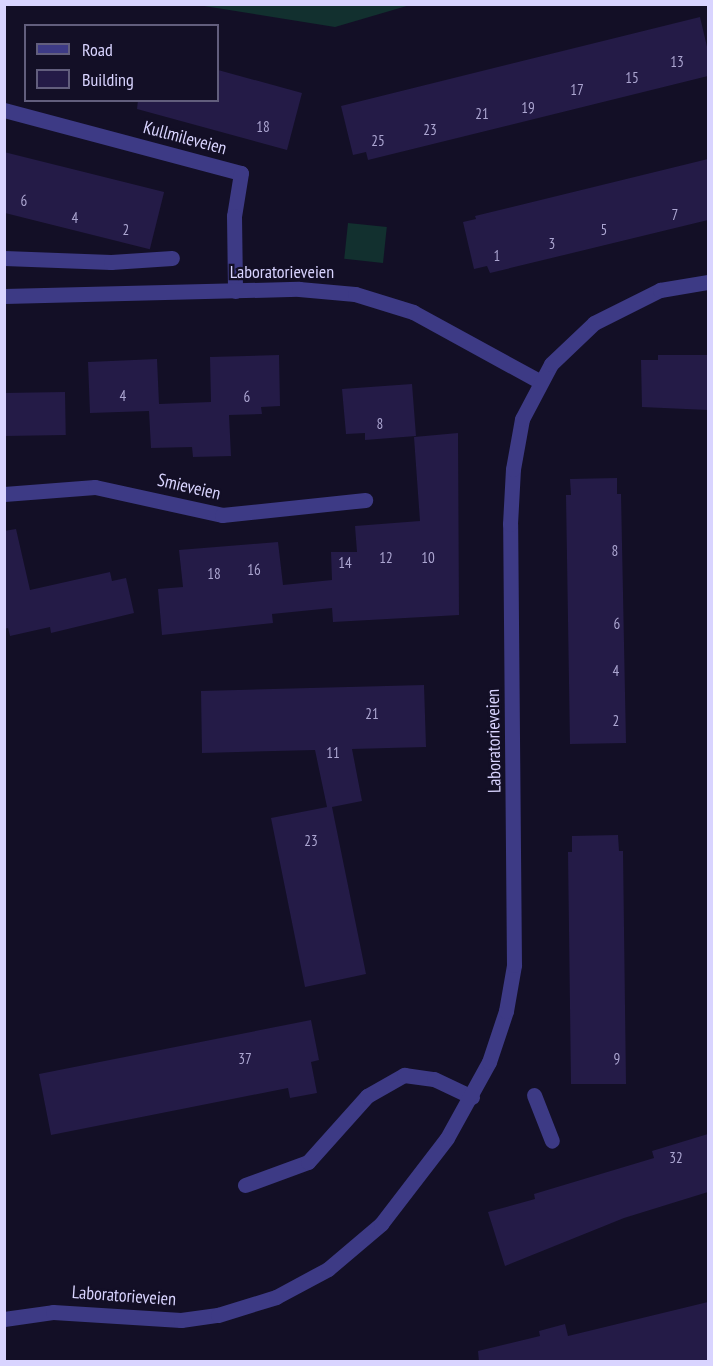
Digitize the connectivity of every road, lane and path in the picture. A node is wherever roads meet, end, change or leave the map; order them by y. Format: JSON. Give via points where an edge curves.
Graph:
{"nodes":[{"id":1,"x":4,"y":110,"type":"edge"},
{"id":2,"x":4,"y":258,"type":"edge"},
{"id":3,"x":172,"y":258,"type":"dead end"},
{"id":4,"x":708,"y":282,"type":"edge"},
{"id":5,"x":235,"y":291,"type":"junction"},
{"id":6,"x":4,"y":296,"type":"edge"},
{"id":7,"x":539,"y":381,"type":"junction"},
{"id":8,"x":4,"y":494,"type":"edge"},
{"id":9,"x":365,"y":500,"type":"dead end"},
{"id":10,"x":534,"y":1095,"type":"dead end"},
{"id":11,"x":471,"y":1097,"type":"junction"},
{"id":12,"x":552,"y":1141,"type":"dead end"},
{"id":13,"x":245,"y":1185,"type":"dead end"},
{"id":14,"x":4,"y":1319,"type":"edge"}],
"edges":[{"from":1,"to":5,"type":"street","name":"Kullmileveien","via":[[242,173],[234,216]]},
{"from":2,"to":3,"type":"street","via":[[111,262]]},
{"from":4,"to":7,"type":"street","name":"Laboratorieveien","via":[[660,290],[613,311],[565,349]]},
{"from":5,"to":6,"type":"street","name":"Laboratorieveien"},
{"from":5,"to":7,"type":"street","name":"Laboratorieveien","via":[[330,290],[385,302],[422,316]]},
{"from":7,"to":11,"type":"street","name":"Laboratorieveien","via":[[517,443],[510,524],[514,965],[499,1035]]},
{"from":8,"to":9,"type":"street","name":"Smieveien","via":[[95,488],[206,514],[230,515]]},
{"from":10,"to":12,"type":"street"},
{"from":11,"to":13,"type":"street","via":[[418,1075],[395,1079],[368,1096],[308,1162]]},
{"from":11,"to":14,"type":"street","name":"Laboratorieveien","via":[[428,1165],[381,1224],[352,1251],[304,1284],[247,1307],[181,1320],[53,1312]]}]}
